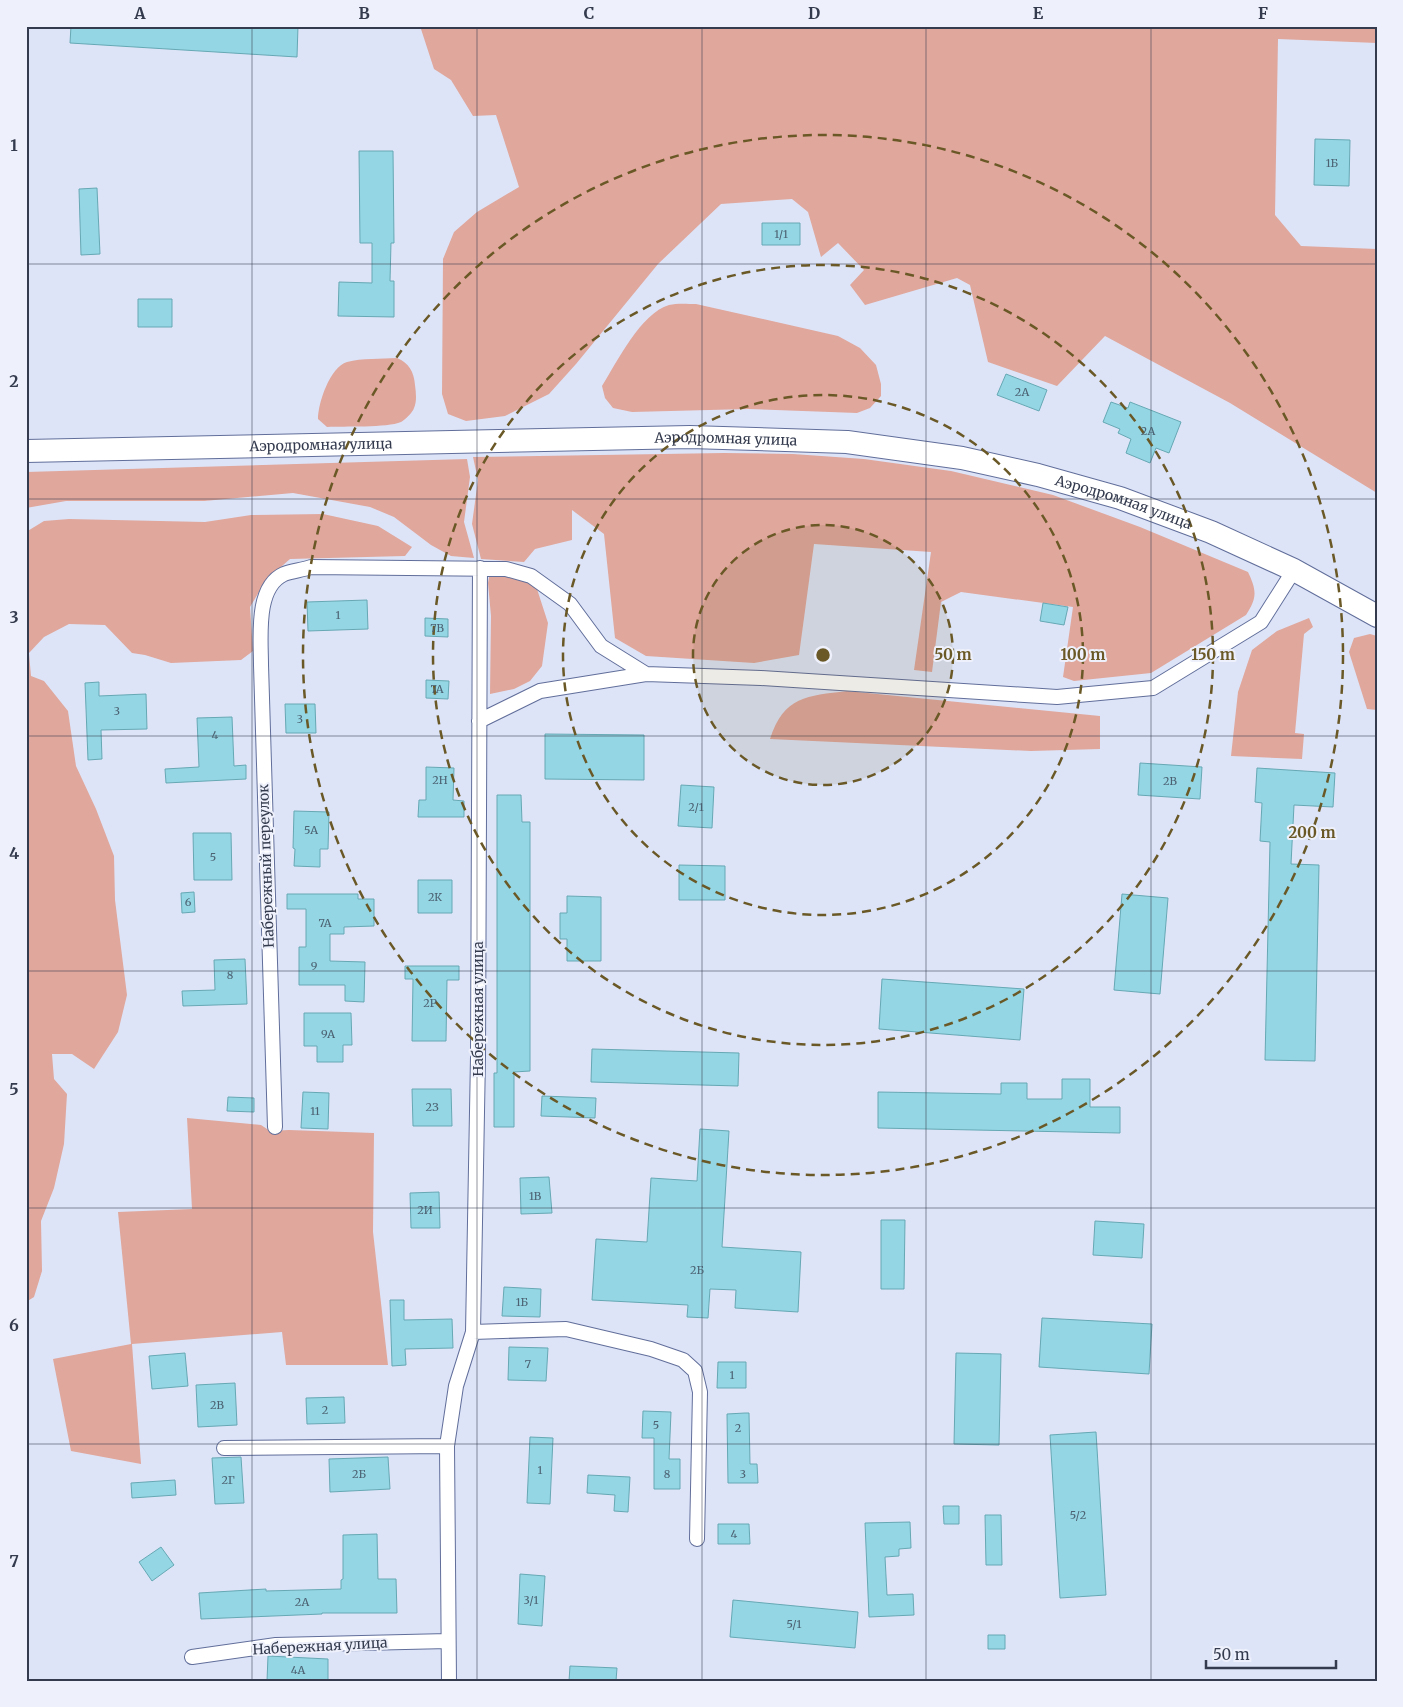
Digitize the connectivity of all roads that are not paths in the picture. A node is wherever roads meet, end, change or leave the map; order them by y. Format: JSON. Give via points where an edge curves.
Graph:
{"nodes":[{"id":1,"x":34,"y":451,"type":"edge"},
{"id":2,"x":480,"y":568,"type":"junction"},
{"id":3,"x":1294,"y":570,"type":"junction"},
{"id":4,"x":1377,"y":616,"type":"edge"},
{"id":5,"x":646,"y":674,"type":"junction"},
{"id":6,"x":480,"y":721,"type":"junction"},
{"id":7,"x":275,"y":1127,"type":"dead end"},
{"id":8,"x":474,"y":1332,"type":"junction"},
{"id":9,"x":447,"y":1446,"type":"junction"},
{"id":10,"x":224,"y":1448,"type":"dead end"},
{"id":11,"x":697,"y":1539,"type":"dead end"},
{"id":12,"x":448,"y":1641,"type":"junction"},
{"id":13,"x":192,"y":1657,"type":"dead end"},
{"id":14,"x":449,"y":1681,"type":"edge"}],
"edges":[{"from":1,"to":3,"type":"main road","name":"Аэродромная улица","via":[[690,437],[847,442],[962,458],[1120,498],[1211,532]]},
{"from":2,"to":5,"type":"street","via":[[506,569],[531,576],[570,604],[601,646]]},
{"from":2,"to":6,"type":"street","name":"Набережная улица"},
{"from":2,"to":7,"type":"street","name":"Набережный переулок","via":[[311,567],[283,575],[269,588],[262,604]]},
{"from":3,"to":4,"type":"main road","name":"Аэродромная улица"},
{"from":3,"to":5,"type":"street","via":[[1261,622],[1153,688],[1057,697]]},
{"from":5,"to":6,"type":"street","via":[[540,692]]},
{"from":6,"to":8,"type":"street","name":"Набережная улица"},
{"from":8,"to":9,"type":"street","name":"Набережная улица","via":[[456,1386]]},
{"from":8,"to":11,"type":"street","via":[[566,1329],[650,1349],[683,1360],[695,1370],[700,1392]]},
{"from":9,"to":10,"type":"street"},
{"from":9,"to":12,"type":"street","name":"Набережная улица"},
{"from":12,"to":13,"type":"street","name":"Набережная улица","via":[[276,1645]]},
{"from":12,"to":14,"type":"street","name":"Набережная улица"}]}
